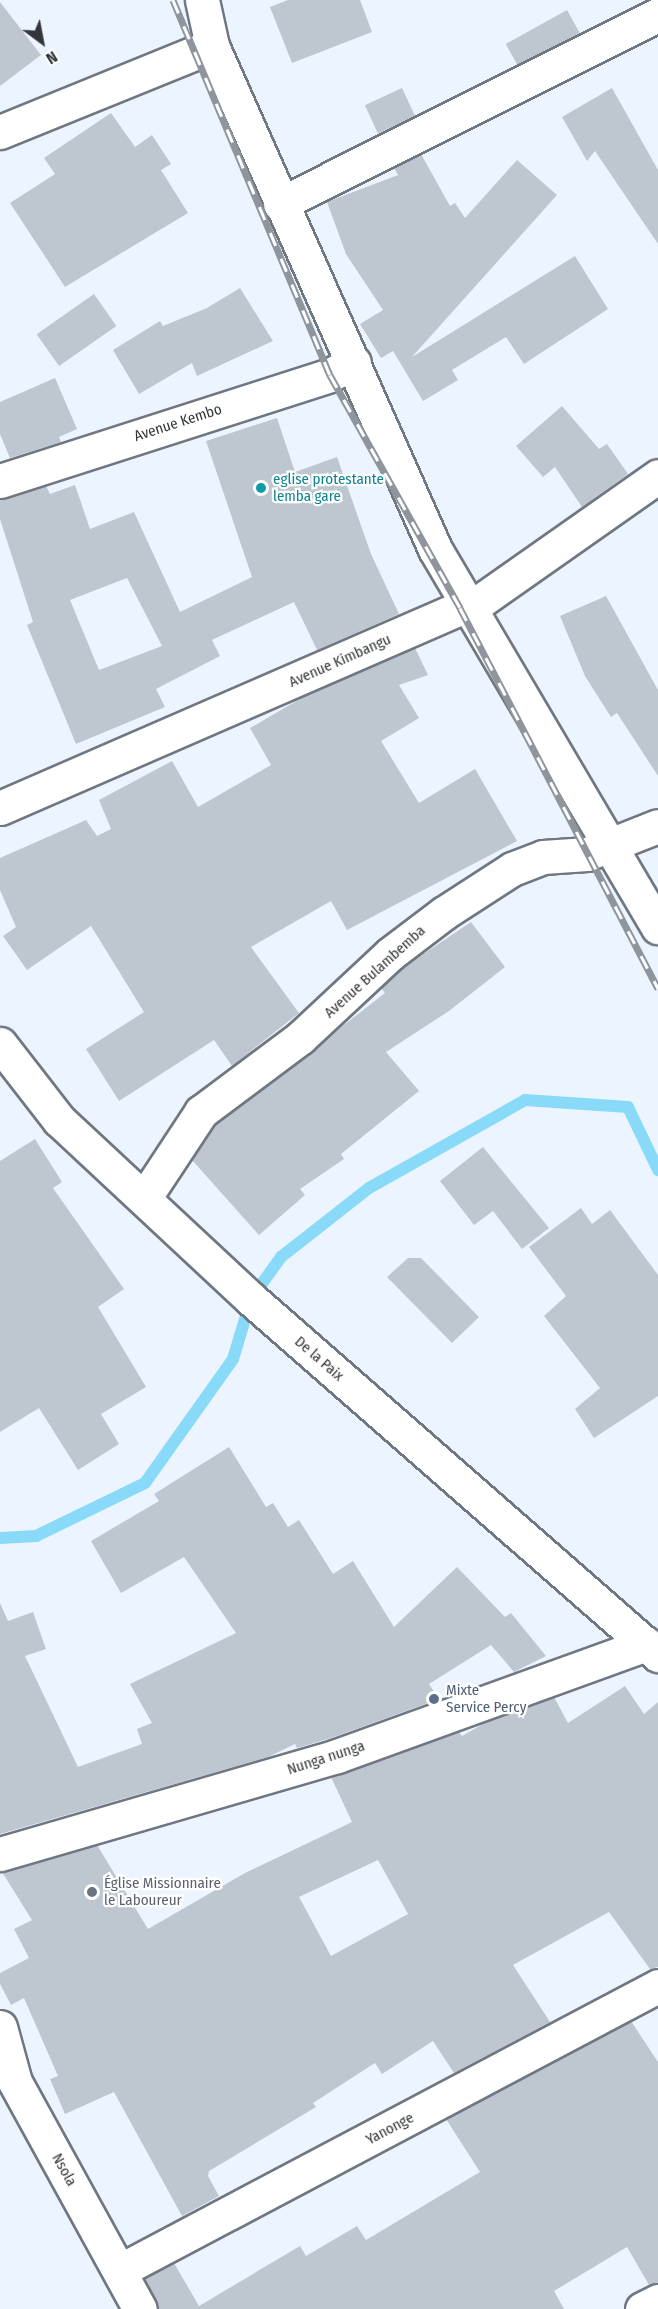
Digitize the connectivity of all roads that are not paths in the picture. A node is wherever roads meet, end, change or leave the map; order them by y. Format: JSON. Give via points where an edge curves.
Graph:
{"nodes":[{"id":1,"x":202,"y":0,"type":"edge"},
{"id":2,"x":658,"y":15,"type":"edge"},
{"id":3,"x":212,"y":46,"type":"junction"},
{"id":4,"x":0,"y":132,"type":"edge"},
{"id":5,"x":280,"y":204,"type":"junction"},
{"id":6,"x":354,"y":362,"type":"junction"},
{"id":7,"x":658,"y":476,"type":"edge"},
{"id":8,"x":0,"y":481,"type":"edge"},
{"id":9,"x":469,"y":609,"type":"junction"},
{"id":10,"x":0,"y":808,"type":"edge"},
{"id":11,"x":658,"y":826,"type":"edge"},
{"id":12,"x":608,"y":846,"type":"junction"},
{"id":13,"x":658,"y":927,"type":"edge"},
{"id":14,"x":0,"y":1044,"type":"edge"},
{"id":15,"x":145,"y":1197,"type":"junction"},
{"id":16,"x":652,"y":1649,"type":"edge"},
{"id":17,"x":0,"y":1854,"type":"edge"},
{"id":18,"x":658,"y":1986,"type":"edge"},
{"id":19,"x":0,"y":2026,"type":"edge"},
{"id":20,"x":121,"y":2270,"type":"junction"},
{"id":21,"x":658,"y":2301,"type":"edge"},
{"id":22,"x":140,"y":2309,"type":"edge"},
{"id":23,"x":642,"y":2309,"type":"edge"}],
"edges":[{"from":1,"to":3,"type":"street"},
{"from":2,"to":5,"type":"street"},
{"from":3,"to":4,"type":"street"},
{"from":3,"to":5,"type":"street"},
{"from":5,"to":6,"type":"street"},
{"from":6,"to":8,"type":"street","name":"Avenue Kembo","via":[[330,375]]},
{"from":6,"to":9,"type":"street","via":[[435,549]]},
{"from":7,"to":9,"type":"street","name":"Avenue Kimbangu"},
{"from":9,"to":10,"type":"street","name":"Avenue Kimbangu","via":[[460,608]]},
{"from":9,"to":12,"type":"street"},
{"from":11,"to":12,"type":"street","name":"Avenue Bulambemba"},
{"from":12,"to":13,"type":"street"},
{"from":12,"to":15,"type":"street","name":"Avenue Bulambemba","via":[[587,854],[543,857],[512,869],[444,913],[390,954],[300,1038],[201,1112]]},
{"from":14,"to":15,"type":"street","name":"De la Paix","via":[[59,1120]]},
{"from":15,"to":16,"type":"street","name":"De la Paix","via":[[251,1299]]},
{"from":16,"to":17,"type":"street","name":"Nunga nunga","via":[[337,1756]]},
{"from":18,"to":20,"type":"street","name":"Yanonge"},
{"from":19,"to":20,"type":"street","name":"Nsola","via":[[15,2082]]},
{"from":20,"to":22,"type":"street","name":"Nsola"},
{"from":21,"to":23,"type":"street"}]}
